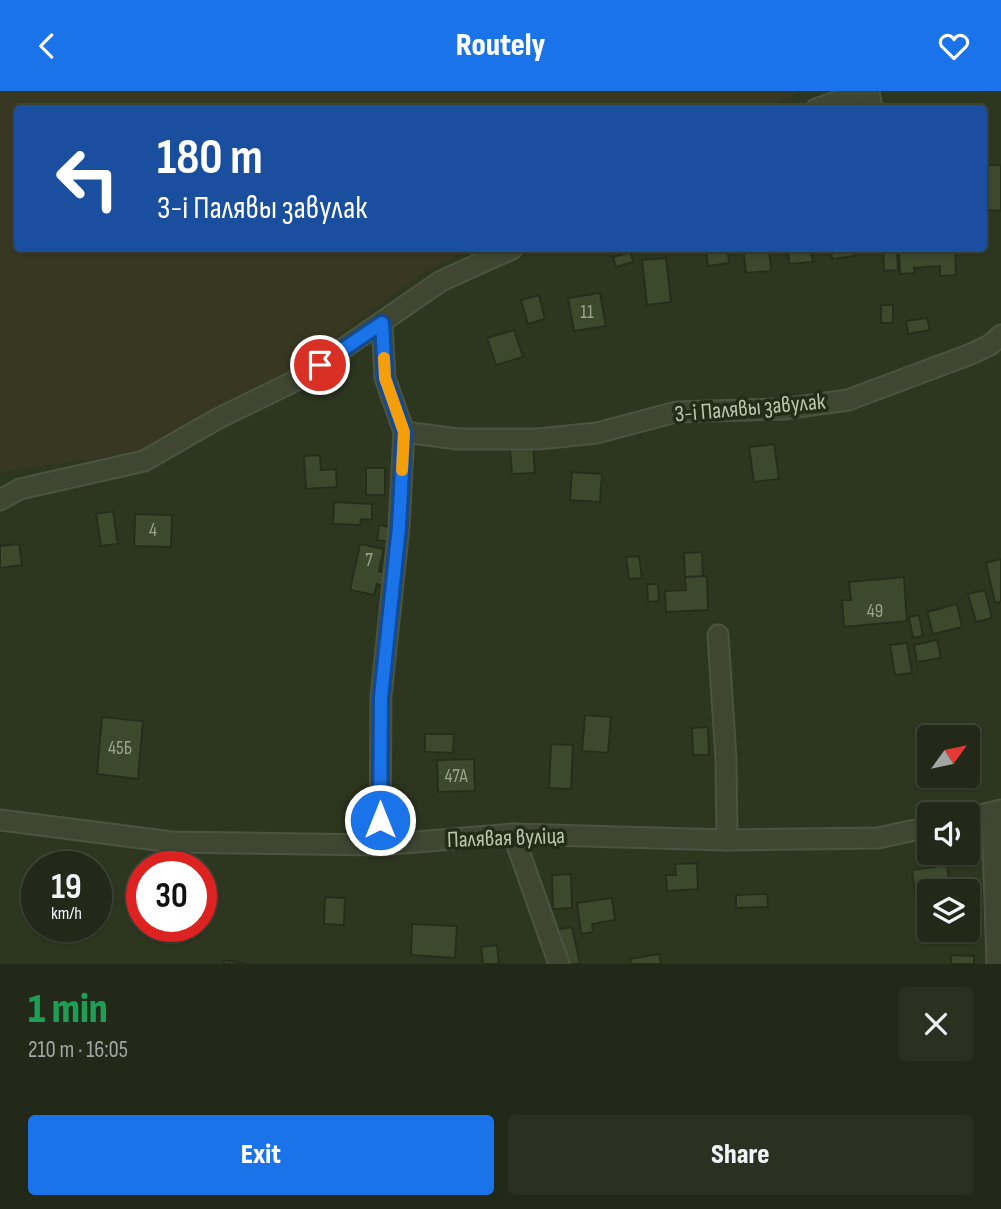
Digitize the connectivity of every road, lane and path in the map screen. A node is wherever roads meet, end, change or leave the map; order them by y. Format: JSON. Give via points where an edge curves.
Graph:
{"nodes":[{"id":1,"x":868,"y":91,"type":"edge"},
{"id":2,"x":828,"y":105,"type":"edge"},
{"id":3,"x":505,"y":252,"type":"edge"},
{"id":4,"x":382,"y":323,"type":"junction"},
{"id":5,"x":1001,"y":335,"type":"edge"},
{"id":6,"x":404,"y":432,"type":"junction"},
{"id":7,"x":0,"y":500,"type":"edge"},
{"id":8,"x":718,"y":635,"type":"dead end"},
{"id":9,"x":996,"y":811,"type":"edge"},
{"id":10,"x":0,"y":820,"type":"edge"},
{"id":11,"x":917,"y":830,"type":"edge"},
{"id":12,"x":513,"y":834,"type":"junction"},
{"id":13,"x":727,"y":840,"type":"junction"},
{"id":14,"x":380,"y":845,"type":"junction"},
{"id":15,"x":559,"y":964,"type":"edge"},
{"id":16,"x":997,"y":964,"type":"edge"}],
"edges":[{"from":1,"to":2,"type":"street"},
{"from":3,"to":4,"type":"street","via":[[441,281]]},
{"from":4,"to":6,"type":"street","via":[[385,378]]},
{"from":4,"to":7,"type":"street","via":[[299,379],[144,461],[20,489]]},
{"from":5,"to":6,"type":"street","name":"3-і Палявы завулак","via":[[971,354],[848,400],[783,409],[676,412],[597,433],[538,439],[458,439]]},
{"from":6,"to":14,"type":"street","via":[[381,697]]},
{"from":8,"to":13,"type":"street"},
{"from":9,"to":16,"type":"street"},
{"from":10,"to":14,"type":"street","name":"Палявая вуліца","via":[[172,842]]},
{"from":11,"to":13,"type":"street","name":"Палявая вуліца","via":[[878,838]]},
{"from":12,"to":13,"type":"street","name":"Палявая вуліца"},
{"from":12,"to":14,"type":"street","name":"Палявая вуліца"},
{"from":12,"to":15,"type":"street"}]}
